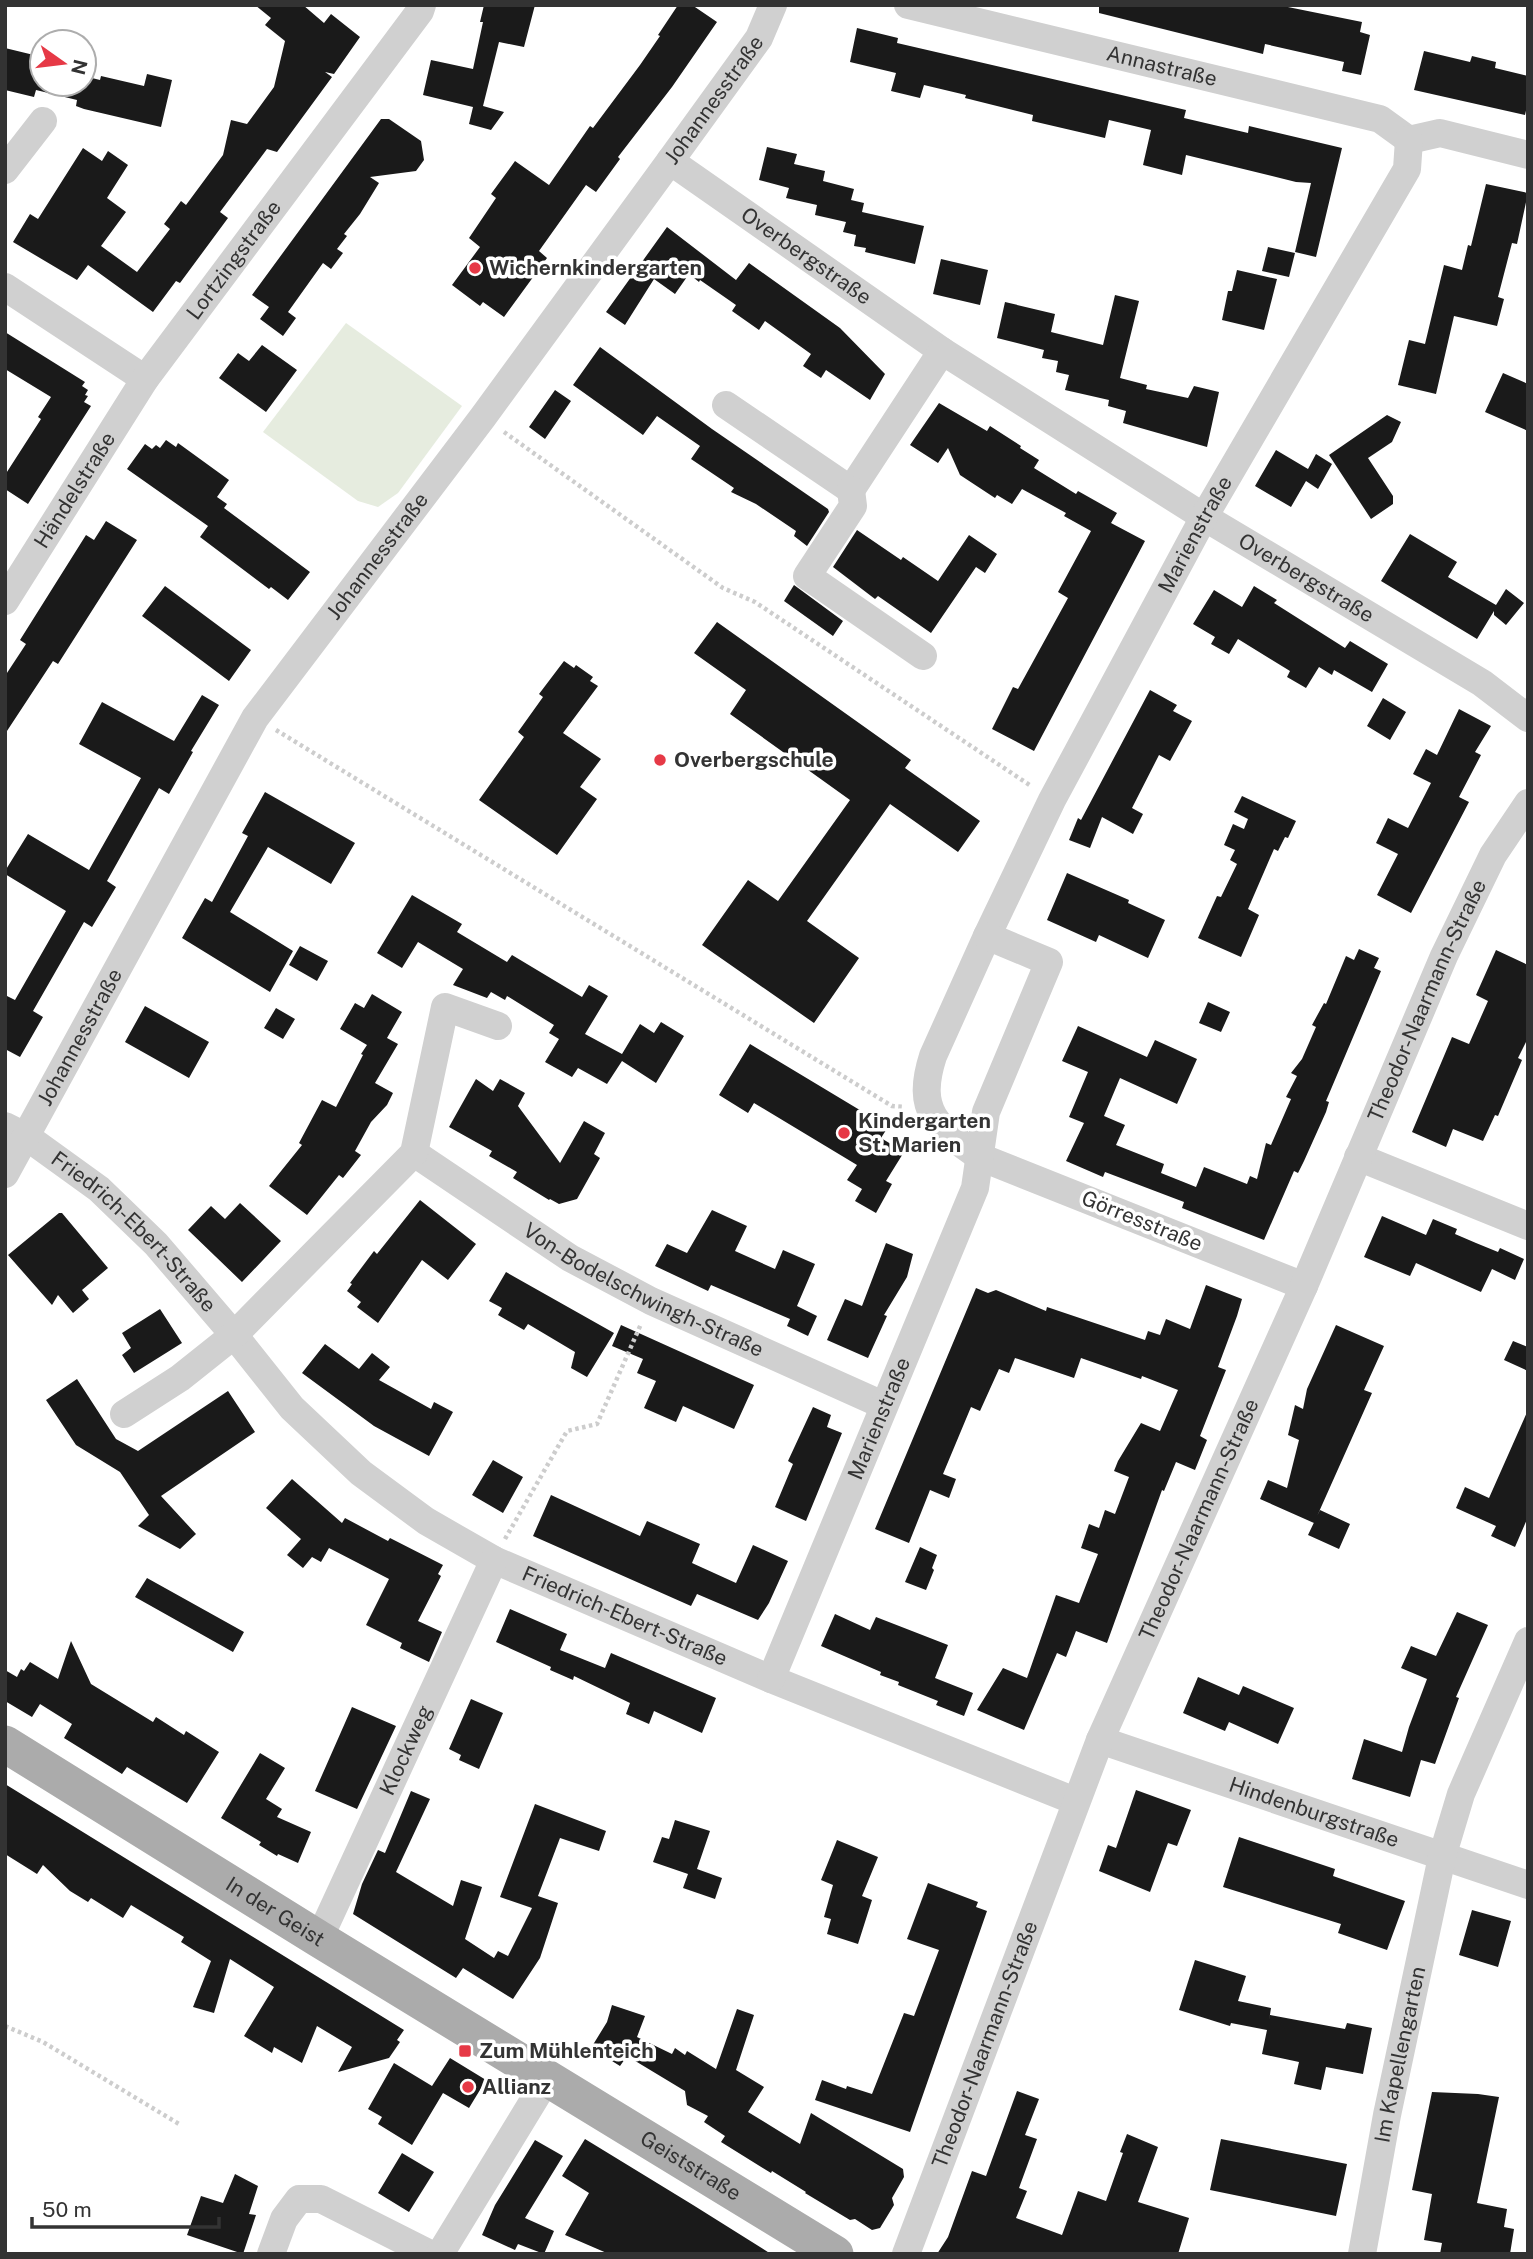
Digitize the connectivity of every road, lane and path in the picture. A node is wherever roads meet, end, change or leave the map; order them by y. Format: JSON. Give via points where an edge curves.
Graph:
{"nodes":[{"id":1,"x":422,"y":5,"type":"edge"},
{"id":2,"x":774,"y":5,"type":"edge"},
{"id":3,"x":908,"y":5,"type":"edge"},
{"id":4,"x":43,"y":121,"type":"dead end"},
{"id":5,"x":1409,"y":140,"type":"junction"},
{"id":6,"x":1528,"y":155,"type":"edge"},
{"id":7,"x":670,"y":161,"type":"junction"},
{"id":8,"x":5,"y":170,"type":"edge"},
{"id":9,"x":5,"y":287,"type":"edge"},
{"id":10,"x":942,"y":351,"type":"junction"},
{"id":11,"x":145,"y":379,"type":"junction"},
{"id":12,"x":726,"y":405,"type":"dead end"},
{"id":13,"x":483,"y":417,"type":"junction"},
{"id":14,"x":851,"y":490,"type":"junction"},
{"id":15,"x":1204,"y":517,"type":"junction"},
{"id":16,"x":5,"y":601,"type":"edge"},
{"id":17,"x":923,"y":656,"type":"dead end"},
{"id":18,"x":255,"y":718,"type":"junction"},
{"id":19,"x":1528,"y":718,"type":"edge"},
{"id":20,"x":1052,"y":800,"type":"junction"},
{"id":21,"x":1528,"y":803,"type":"edge"},
{"id":22,"x":987,"y":936,"type":"junction"},
{"id":23,"x":498,"y":1026,"type":"dead end"},
{"id":24,"x":929,"y":1111,"type":"junction"},
{"id":25,"x":16,"y":1131,"type":"edge"},
{"id":26,"x":414,"y":1153,"type":"junction"},
{"id":27,"x":980,"y":1157,"type":"junction"},
{"id":28,"x":1358,"y":1157,"type":"junction"},
{"id":29,"x":5,"y":1174,"type":"edge"},
{"id":30,"x":1528,"y":1226,"type":"edge"},
{"id":31,"x":1304,"y":1286,"type":"junction"},
{"id":32,"x":651,"y":1301,"type":"junction"},
{"id":33,"x":234,"y":1335,"type":"junction"},
{"id":34,"x":883,"y":1405,"type":"junction"},
{"id":35,"x":124,"y":1413,"type":"dead end"},
{"id":36,"x":494,"y":1560,"type":"junction"},
{"id":37,"x":1528,"y":1641,"type":"edge"},
{"id":38,"x":771,"y":1679,"type":"junction"},
{"id":39,"x":1100,"y":1740,"type":"junction"},
{"id":40,"x":5,"y":1744,"type":"edge"},
{"id":41,"x":1075,"y":1801,"type":"junction"},
{"id":42,"x":1443,"y":1857,"type":"junction"},
{"id":43,"x":1528,"y":1885,"type":"edge"},
{"id":44,"x":319,"y":1939,"type":"junction"},
{"id":45,"x":5,"y":2026,"type":"edge"},
{"id":46,"x":548,"y":2077,"type":"junction"},
{"id":47,"x":179,"y":2124,"type":"dead end"},
{"id":48,"x":271,"y":2254,"type":"edge"},
{"id":49,"x":430,"y":2254,"type":"edge"},
{"id":50,"x":440,"y":2254,"type":"edge"},
{"id":51,"x":835,"y":2254,"type":"edge"},
{"id":52,"x":906,"y":2254,"type":"edge"},
{"id":53,"x":1362,"y":2254,"type":"edge"}],
"edges":[{"from":1,"to":11,"type":"street","name":"Lortzingstraße"},
{"from":2,"to":7,"type":"street","name":"Johannesstraße","via":[[760,38]]},
{"from":3,"to":5,"type":"street","name":"Annastraße","via":[[1380,119]]},
{"from":4,"to":8,"type":"street"},
{"from":5,"to":6,"type":"street","via":[[1440,133]]},
{"from":5,"to":15,"type":"street","name":"Marienstraße","via":[[1407,169]]},
{"from":7,"to":10,"type":"street","name":"Overbergstraße"},
{"from":7,"to":13,"type":"street","name":"Johannesstraße"},
{"from":9,"to":11,"type":"street"},
{"from":10,"to":14,"type":"street"},
{"from":10,"to":15,"type":"street","name":"Overbergstraße"},
{"from":11,"to":16,"type":"street","name":"Händelstraße"},
{"from":12,"to":14,"type":"street"},
{"from":13,"to":18,"type":"street","name":"Johannesstraße"},
{"from":13,"to":20,"type":"path","via":[[723,588],[755,602]]},
{"from":14,"to":17,"type":"street","via":[[853,506],[807,576]]},
{"from":15,"to":19,"type":"street","name":"Overbergstraße","via":[[1482,683]]},
{"from":15,"to":20,"type":"street","name":"Marienstraße"},
{"from":18,"to":24,"type":"path","via":[[892,1105]]},
{"from":18,"to":25,"type":"street","name":"Johannesstraße"},
{"from":20,"to":22,"type":"street","name":"Marienstraße"},
{"from":21,"to":28,"type":"street","name":"Theodor-Naarmann-Straße","via":[[1493,855],[1444,956]]},
{"from":22,"to":24,"type":"street","name":"Marienstraße","via":[[926,1076]]},
{"from":22,"to":27,"type":"street","name":"Marienstraße","via":[[1049,962],[986,1112]]},
{"from":23,"to":26,"type":"street","via":[[445,1007]]},
{"from":24,"to":27,"type":"street","via":[[949,1136]]},
{"from":25,"to":29,"type":"street","name":"Johannesstraße"},
{"from":25,"to":33,"type":"street","name":"Friedrich-Ebert-Straße","via":[[99,1189],[156,1244]]},
{"from":26,"to":32,"type":"street","name":"Von-Bodelschwingh-Straße","via":[[570,1258]]},
{"from":26,"to":33,"type":"street"},
{"from":27,"to":31,"type":"street","name":"Görresstraße"},
{"from":27,"to":34,"type":"street","name":"Marienstraße","via":[[975,1188]]},
{"from":28,"to":30,"type":"street"},
{"from":28,"to":31,"type":"street","name":"Theodor-Naarmann-Straße"},
{"from":31,"to":39,"type":"street","name":"Theodor-Naarmann-Straße"},
{"from":32,"to":34,"type":"street","name":"Von-Bodelschwingh-Straße"},
{"from":32,"to":36,"type":"path","via":[[597,1424],[567,1431]]},
{"from":33,"to":35,"type":"street","name":"Friedrich-Ebert-Straße","via":[[180,1378]]},
{"from":33,"to":36,"type":"street","name":"Friedrich-Ebert-Straße","via":[[292,1408],[360,1473],[426,1521]]},
{"from":34,"to":38,"type":"street","name":"Marienstraße"},
{"from":36,"to":38,"type":"street","name":"Friedrich-Ebert-Straße"},
{"from":36,"to":44,"type":"street","name":"Klockweg"},
{"from":37,"to":42,"type":"street","name":"Im Kapellengarten","via":[[1461,1794]]},
{"from":38,"to":41,"type":"street","name":"Friedrich-Ebert-Straße"},
{"from":39,"to":41,"type":"street","name":"Theodor-Naarmann-Straße"},
{"from":39,"to":42,"type":"street","name":"Hindenburgstraße"},
{"from":40,"to":44,"type":"main road","name":"In der Geist"},
{"from":41,"to":52,"type":"street","name":"Theodor-Naarmann-Straße"},
{"from":42,"to":43,"type":"street","name":"Hindenburgstraße"},
{"from":42,"to":53,"type":"street","name":"Im Kapellengarten"},
{"from":44,"to":46,"type":"main road","name":"In der Geist"},
{"from":45,"to":47,"type":"path","via":[[43,2042]]},
{"from":46,"to":50,"type":"street"},
{"from":46,"to":51,"type":"main road","name":"Geiststraße"},
{"from":48,"to":49,"type":"street","via":[[284,2219],[299,2199],[321,2199]]}]}
